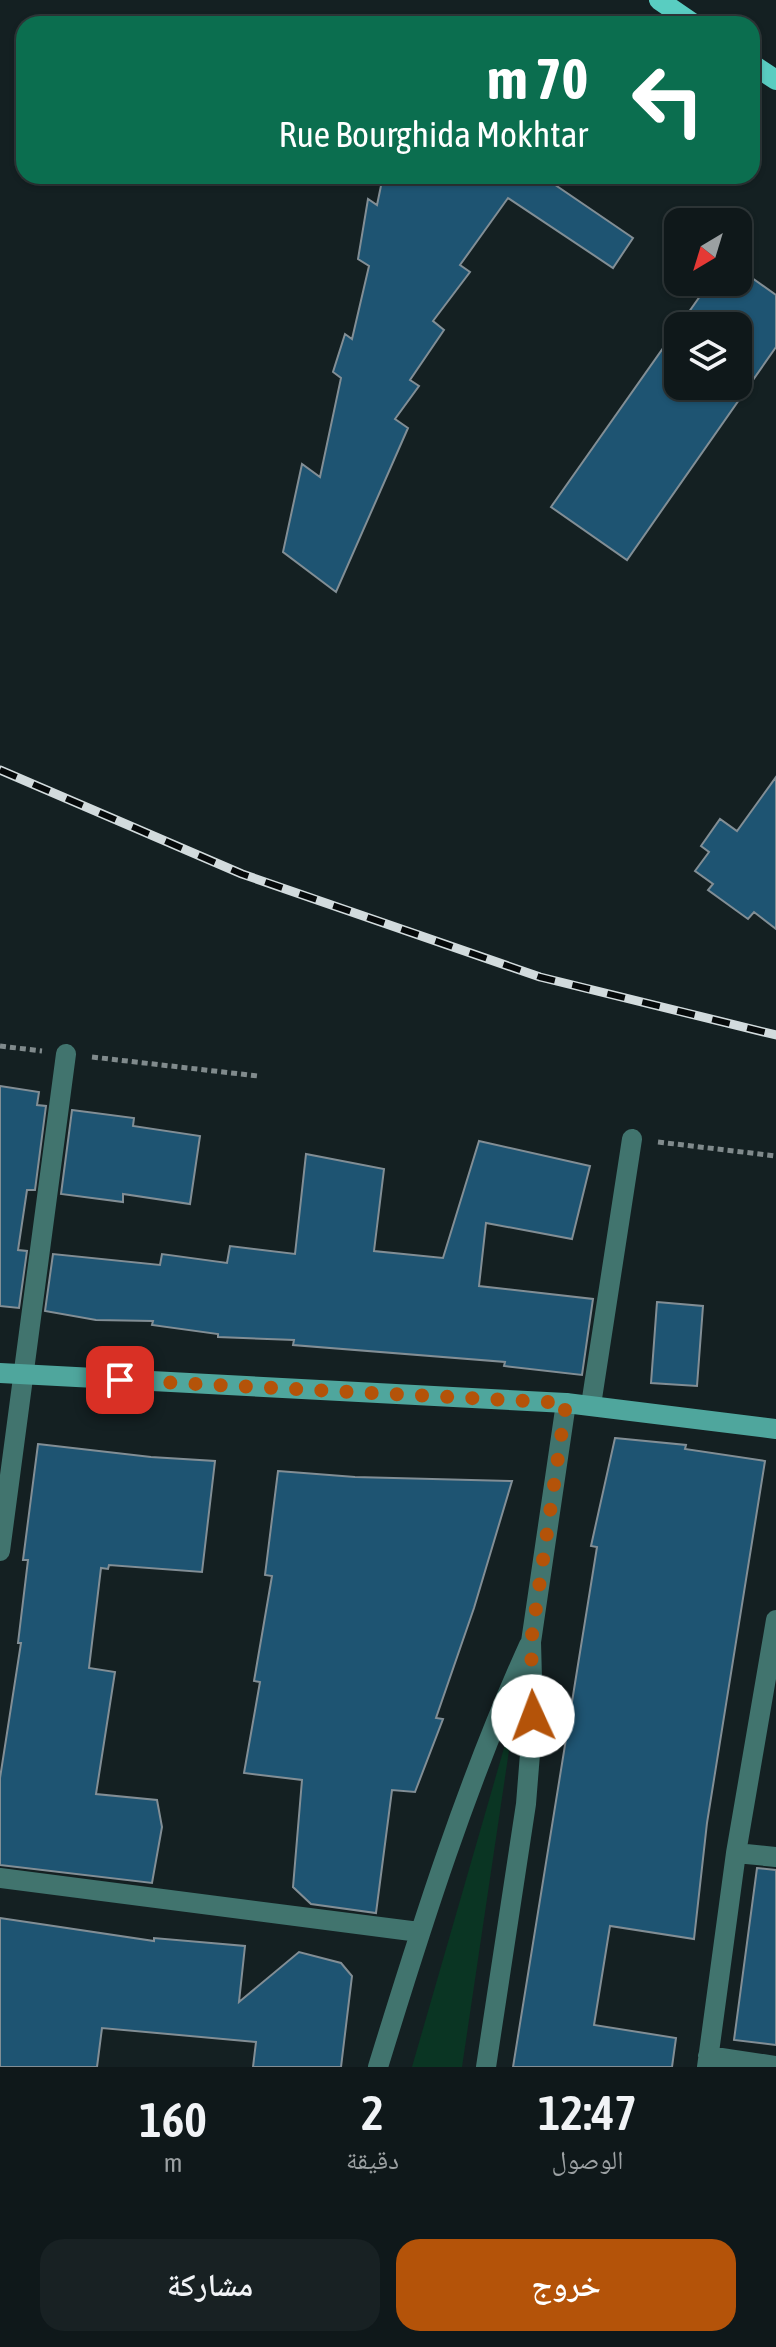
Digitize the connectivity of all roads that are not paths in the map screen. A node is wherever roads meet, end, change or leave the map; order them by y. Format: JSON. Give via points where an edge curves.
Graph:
{"nodes":[{"id":1,"x":659,"y":0,"type":"edge"},
{"id":2,"x":682,"y":16,"type":"edge"},
{"id":3,"x":66,"y":1054,"type":"road end"},
{"id":4,"x":632,"y":1139,"type":"road end"},
{"id":5,"x":0,"y":1373,"type":"edge"},
{"id":6,"x":24,"y":1375,"type":"junction"},
{"id":7,"x":566,"y":1403,"type":"junction"},
{"id":8,"x":591,"y":1405,"type":"junction"},
{"id":9,"x":776,"y":1429,"type":"edge"},
{"id":10,"x":0,"y":1551,"type":"edge"},
{"id":11,"x":776,"y":1620,"type":"edge"},
{"id":12,"x":531,"y":1642,"type":"junction"},
{"id":13,"x":736,"y":1853,"type":"junction"},
{"id":14,"x":776,"y":1857,"type":"edge"},
{"id":15,"x":0,"y":1878,"type":"edge"},
{"id":16,"x":419,"y":1932,"type":"junction"},
{"id":17,"x":707,"y":2061,"type":"edge"},
{"id":18,"x":776,"y":2066,"type":"edge"},
{"id":19,"x":378,"y":2067,"type":"edge"},
{"id":20,"x":486,"y":2067,"type":"edge"}],
"edges":[{"from":1,"to":2,"type":"main road"},
{"from":3,"to":6,"type":"street"},
{"from":4,"to":8,"type":"street"},
{"from":5,"to":6,"type":"main road"},
{"from":6,"to":7,"type":"main road"},
{"from":6,"to":10,"type":"street"},
{"from":7,"to":8,"type":"main road"},
{"from":7,"to":12,"type":"street"},
{"from":8,"to":9,"type":"main road"},
{"from":11,"to":13,"type":"street"},
{"from":12,"to":16,"type":"street","via":[[474,1775]]},
{"from":12,"to":20,"type":"street","via":[[533,1716],[526,1804]]},
{"from":13,"to":14,"type":"street"},
{"from":13,"to":17,"type":"street"},
{"from":15,"to":16,"type":"street"},
{"from":16,"to":19,"type":"street"},
{"from":17,"to":18,"type":"street"}]}
